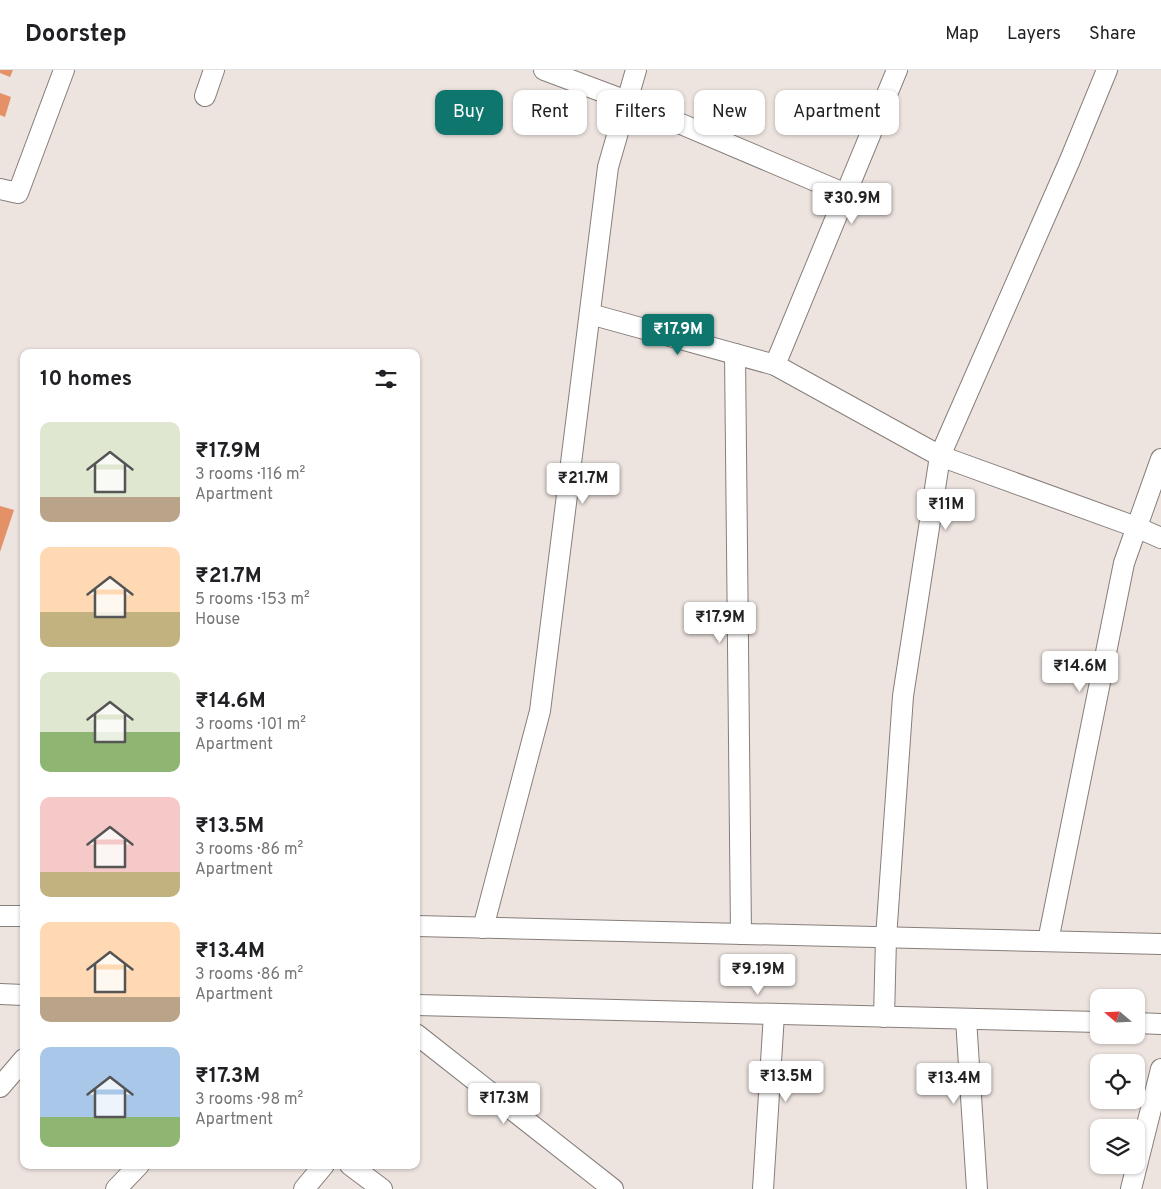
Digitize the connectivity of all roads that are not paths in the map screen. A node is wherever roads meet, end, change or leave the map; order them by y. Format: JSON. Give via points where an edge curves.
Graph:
{"nodes":[{"id":1,"x":64,"y":70,"type":"edge"},
{"id":2,"x":214,"y":70,"type":"edge"},
{"id":3,"x":544,"y":70,"type":"edge"},
{"id":4,"x":636,"y":70,"type":"edge"},
{"id":5,"x":896,"y":70,"type":"edge"},
{"id":6,"x":1107,"y":70,"type":"edge"},
{"id":7,"x":598,"y":90,"type":"edge"},
{"id":8,"x":630,"y":90,"type":"edge"},
{"id":9,"x":205,"y":96,"type":"dead end"},
{"id":10,"x":684,"y":125,"type":"edge"},
{"id":11,"x":617,"y":135,"type":"edge"},
{"id":12,"x":0,"y":189,"type":"edge"},
{"id":13,"x":846,"y":194,"type":"junction"},
{"id":14,"x":590,"y":314,"type":"junction"},
{"id":15,"x":734,"y":354,"type":"junction"},
{"id":16,"x":775,"y":366,"type":"junction"},
{"id":17,"x":940,"y":456,"type":"junction"},
{"id":18,"x":1161,"y":458,"type":"edge"},
{"id":19,"x":1136,"y":527,"type":"junction"},
{"id":20,"x":1161,"y":538,"type":"edge"},
{"id":21,"x":0,"y":916,"type":"edge"},
{"id":22,"x":20,"y":916,"type":"edge"},
{"id":23,"x":420,"y":926,"type":"edge"},
{"id":24,"x":484,"y":928,"type":"junction"},
{"id":25,"x":741,"y":934,"type":"junction"},
{"id":26,"x":886,"y":938,"type":"junction"},
{"id":27,"x":1048,"y":941,"type":"junction"},
{"id":28,"x":1161,"y":944,"type":"edge"},
{"id":29,"x":0,"y":994,"type":"edge"},
{"id":30,"x":20,"y":995,"type":"edge"},
{"id":31,"x":420,"y":1005,"type":"edge"},
{"id":32,"x":774,"y":1014,"type":"junction"},
{"id":33,"x":884,"y":1017,"type":"junction"},
{"id":34,"x":966,"y":1019,"type":"junction"},
{"id":35,"x":1090,"y":1022,"type":"edge"},
{"id":36,"x":1145,"y":1023,"type":"edge"},
{"id":37,"x":1161,"y":1024,"type":"edge"},
{"id":38,"x":420,"y":1037,"type":"edge"},
{"id":39,"x":20,"y":1064,"type":"edge"},
{"id":40,"x":1161,"y":1069,"type":"edge"},
{"id":41,"x":0,"y":1087,"type":"edge"},
{"id":42,"x":135,"y":1169,"type":"edge"},
{"id":43,"x":321,"y":1169,"type":"edge"},
{"id":44,"x":355,"y":1169,"type":"edge"},
{"id":45,"x":116,"y":1189,"type":"edge"},
{"id":46,"x":304,"y":1189,"type":"edge"},
{"id":47,"x":382,"y":1189,"type":"edge"},
{"id":48,"x":613,"y":1189,"type":"edge"},
{"id":49,"x":763,"y":1189,"type":"edge"},
{"id":50,"x":977,"y":1189,"type":"edge"},
{"id":51,"x":1131,"y":1189,"type":"edge"}],
"edges":[{"from":1,"to":12,"type":"street","via":[[18,193]]},
{"from":2,"to":9,"type":"street"},
{"from":3,"to":7,"type":"street"},
{"from":4,"to":8,"type":"street"},
{"from":5,"to":13,"type":"street"},
{"from":6,"to":17,"type":"street"},
{"from":10,"to":13,"type":"street"},
{"from":11,"to":14,"type":"street","via":[[608,167]]},
{"from":13,"to":16,"type":"street"},
{"from":14,"to":15,"type":"street"},
{"from":14,"to":24,"type":"street","via":[[540,711]]},
{"from":15,"to":16,"type":"street"},
{"from":15,"to":25,"type":"street"},
{"from":16,"to":17,"type":"street"},
{"from":17,"to":19,"type":"street"},
{"from":17,"to":26,"type":"street","via":[[903,696]]},
{"from":18,"to":19,"type":"street"},
{"from":19,"to":20,"type":"street"},
{"from":19,"to":27,"type":"street","via":[[1124,562]]},
{"from":21,"to":22,"type":"street"},
{"from":23,"to":24,"type":"street"},
{"from":24,"to":25,"type":"street"},
{"from":25,"to":26,"type":"street"},
{"from":26,"to":27,"type":"street"},
{"from":26,"to":33,"type":"street"},
{"from":27,"to":28,"type":"street"},
{"from":29,"to":30,"type":"street"},
{"from":31,"to":32,"type":"street"},
{"from":32,"to":33,"type":"street"},
{"from":32,"to":49,"type":"street"},
{"from":33,"to":34,"type":"street"},
{"from":34,"to":35,"type":"street"},
{"from":34,"to":50,"type":"street"},
{"from":36,"to":37,"type":"street"},
{"from":38,"to":48,"type":"street"},
{"from":39,"to":41,"type":"street"},
{"from":40,"to":51,"type":"street"},
{"from":42,"to":45,"type":"street"},
{"from":43,"to":46,"type":"street"},
{"from":44,"to":47,"type":"street"}]}
